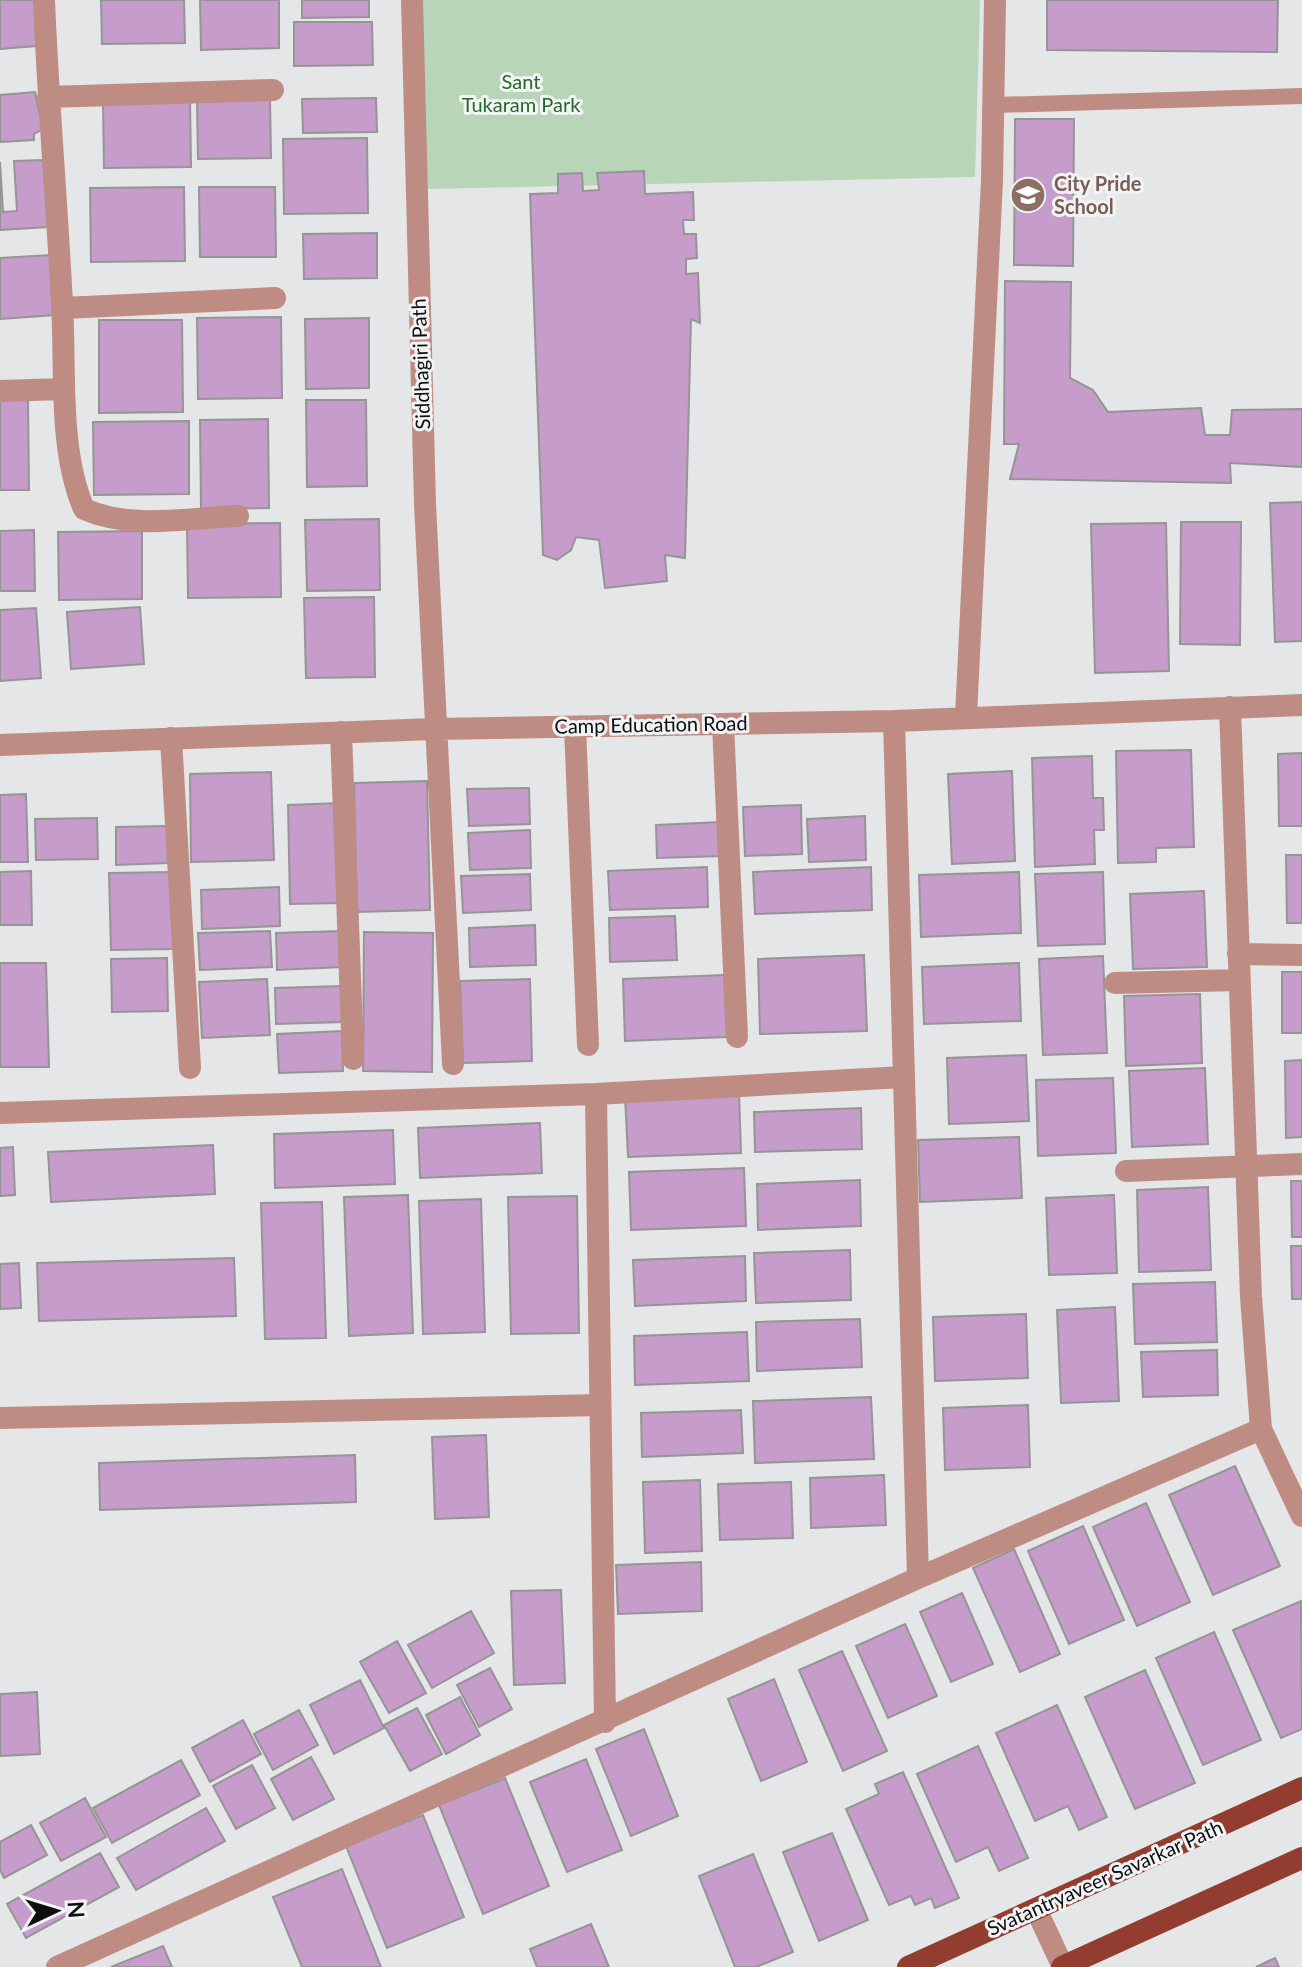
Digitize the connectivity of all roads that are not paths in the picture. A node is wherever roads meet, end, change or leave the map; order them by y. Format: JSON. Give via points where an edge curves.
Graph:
{"nodes":[{"id":1,"x":44,"y":0,"type":"edge"},
{"id":2,"x":412,"y":0,"type":"edge"},
{"id":3,"x":995,"y":0,"type":"edge"},
{"id":4,"x":273,"y":90,"type":"dead end"},
{"id":5,"x":1302,"y":96,"type":"edge"},
{"id":6,"x":48,"y":97,"type":"junction"},
{"id":7,"x":995,"y":105,"type":"junction"},
{"id":8,"x":275,"y":298,"type":"dead end"},
{"id":9,"x":63,"y":308,"type":"junction"},
{"id":10,"x":63,"y":389,"type":"junction"},
{"id":11,"x":0,"y":391,"type":"edge"},
{"id":12,"x":238,"y":516,"type":"dead end"},
{"id":13,"x":1302,"y":705,"type":"edge"},
{"id":14,"x":1230,"y":707,"type":"junction"},
{"id":15,"x":966,"y":716,"type":"junction"},
{"id":16,"x":894,"y":721,"type":"junction"},
{"id":17,"x":723,"y":724,"type":"junction"},
{"id":18,"x":575,"y":727,"type":"junction"},
{"id":19,"x":434,"y":729,"type":"junction"},
{"id":20,"x":341,"y":732,"type":"junction"},
{"id":21,"x":171,"y":738,"type":"junction"},
{"id":22,"x":0,"y":745,"type":"edge"},
{"id":23,"x":1238,"y":954,"type":"junction"},
{"id":24,"x":1302,"y":955,"type":"edge"},
{"id":25,"x":1239,"y":980,"type":"junction"},
{"id":26,"x":1115,"y":983,"type":"dead end"},
{"id":27,"x":737,"y":1037,"type":"dead end"},
{"id":28,"x":588,"y":1045,"type":"dead end"},
{"id":29,"x":353,"y":1059,"type":"dead end"},
{"id":30,"x":453,"y":1064,"type":"dead end"},
{"id":31,"x":190,"y":1068,"type":"dead end"},
{"id":32,"x":904,"y":1077,"type":"junction"},
{"id":33,"x":596,"y":1094,"type":"junction"},
{"id":34,"x":0,"y":1113,"type":"edge"},
{"id":35,"x":1302,"y":1164,"type":"edge"},
{"id":36,"x":1246,"y":1167,"type":"junction"},
{"id":37,"x":1126,"y":1171,"type":"dead end"},
{"id":38,"x":600,"y":1405,"type":"junction"},
{"id":39,"x":0,"y":1418,"type":"edge"},
{"id":40,"x":1261,"y":1429,"type":"junction"},
{"id":41,"x":1302,"y":1516,"type":"edge"},
{"id":42,"x":918,"y":1578,"type":"junction"},
{"id":43,"x":605,"y":1722,"type":"junction"},
{"id":44,"x":1302,"y":1788,"type":"edge"},
{"id":45,"x":1302,"y":1858,"type":"edge"},
{"id":46,"x":1036,"y":1909,"type":"junction"},
{"id":47,"x":57,"y":1967,"type":"edge"},
{"id":48,"x":908,"y":1967,"type":"edge"},
{"id":49,"x":1062,"y":1967,"type":"edge"}],
"edges":[{"from":1,"to":6,"type":"street"},
{"from":2,"to":19,"type":"street","name":"Siddhagiri Path"},
{"from":3,"to":7,"type":"street"},
{"from":4,"to":6,"type":"street"},
{"from":5,"to":7,"type":"lane"},
{"from":6,"to":9,"type":"street"},
{"from":7,"to":15,"type":"street"},
{"from":8,"to":9,"type":"street"},
{"from":9,"to":10,"type":"street"},
{"from":10,"to":11,"type":"street"},
{"from":10,"to":12,"type":"street","via":[[84,509],[106,519],[143,521]]},
{"from":13,"to":14,"type":"street","name":"Camp Education Road"},
{"from":14,"to":15,"type":"street","name":"Camp Education Road"},
{"from":14,"to":23,"type":"street"},
{"from":15,"to":16,"type":"street","name":"Camp Education Road"},
{"from":16,"to":17,"type":"street","name":"Camp Education Road"},
{"from":16,"to":32,"type":"street"},
{"from":17,"to":18,"type":"street","name":"Camp Education Road"},
{"from":17,"to":27,"type":"street"},
{"from":18,"to":19,"type":"street","name":"Camp Education Road"},
{"from":18,"to":28,"type":"street"},
{"from":19,"to":20,"type":"street","name":"Camp Education Road"},
{"from":19,"to":30,"type":"street","name":"Siddhagiri Path"},
{"from":20,"to":21,"type":"street","name":"Camp Education Road"},
{"from":20,"to":29,"type":"street"},
{"from":21,"to":22,"type":"street","name":"Camp Education Road"},
{"from":21,"to":31,"type":"street"},
{"from":23,"to":24,"type":"street"},
{"from":23,"to":25,"type":"street"},
{"from":25,"to":26,"type":"street"},
{"from":25,"to":36,"type":"street"},
{"from":32,"to":33,"type":"street"},
{"from":32,"to":42,"type":"street"},
{"from":33,"to":34,"type":"street"},
{"from":33,"to":38,"type":"street"},
{"from":35,"to":36,"type":"street"},
{"from":36,"to":37,"type":"street"},
{"from":36,"to":40,"type":"street"},
{"from":38,"to":39,"type":"street"},
{"from":38,"to":43,"type":"street"},
{"from":40,"to":41,"type":"street"},
{"from":40,"to":42,"type":"street"},
{"from":42,"to":43,"type":"street"},
{"from":43,"to":47,"type":"street"},
{"from":44,"to":46,"type":"main road","name":"Svatantryaveer Savarkar Path"},
{"from":45,"to":49,"type":"main road"},
{"from":46,"to":48,"type":"main road","name":"Svatantryaveer Savarkar Path"},
{"from":46,"to":49,"type":"street"}]}
